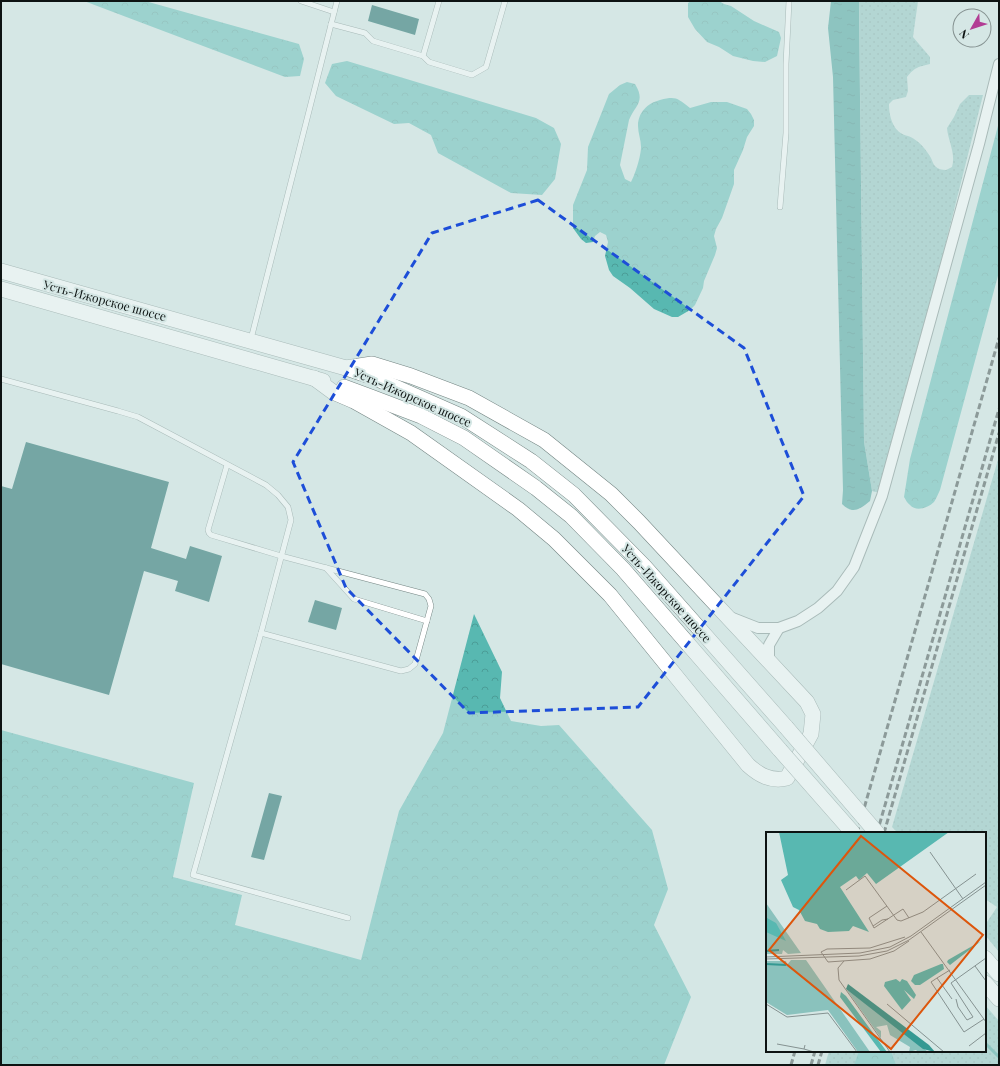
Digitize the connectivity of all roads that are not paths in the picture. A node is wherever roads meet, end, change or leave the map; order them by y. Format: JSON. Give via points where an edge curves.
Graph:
{"nodes":[{"id":1,"x":301,"y":1,"type":"edge"},
{"id":2,"x":337,"y":1,"type":"edge"},
{"id":3,"x":439,"y":1,"type":"edge"},
{"id":4,"x":505,"y":1,"type":"edge"},
{"id":5,"x":789,"y":1,"type":"edge"},
{"id":6,"x":334,"y":12,"type":"junction"},
{"id":7,"x":331,"y":24,"type":"junction"},
{"id":8,"x":423,"y":56,"type":"junction"},
{"id":9,"x":999,"y":64,"type":"edge"},
{"id":10,"x":780,"y":207,"type":"dead end"},
{"id":11,"x":1,"y":271,"type":"edge"},
{"id":12,"x":1,"y":289,"type":"edge"},
{"id":13,"x":250,"y":340,"type":"junction"},
{"id":14,"x":346,"y":368,"type":"junction"},
{"id":15,"x":314,"y":378,"type":"junction"},
{"id":16,"x":1,"y":379,"type":"edge"},
{"id":17,"x":227,"y":464,"type":"junction"},
{"id":18,"x":281,"y":556,"type":"junction"},
{"id":19,"x":326,"y":568,"type":"junction"},
{"id":20,"x":728,"y":616,"type":"junction"},
{"id":21,"x":427,"y":621,"type":"junction"},
{"id":22,"x":779,"y":628,"type":"junction"},
{"id":23,"x":261,"y":633,"type":"junction"},
{"id":24,"x":769,"y":660,"type":"junction"},
{"id":25,"x":852,"y":832,"type":"edge"},
{"id":26,"x":876,"y":832,"type":"edge"},
{"id":27,"x":348,"y":918,"type":"dead end"},
{"id":28,"x":986,"y":959,"type":"edge"},
{"id":29,"x":999,"y":974,"type":"edge"},
{"id":30,"x":986,"y":984,"type":"edge"},
{"id":31,"x":999,"y":999,"type":"edge"}],
"edges":[{"from":1,"to":6,"type":"lane"},
{"from":2,"to":6,"type":"lane"},
{"from":3,"to":8,"type":"lane"},
{"from":4,"to":8,"type":"lane","via":[[486,67],[472,75],[429,62]]},
{"from":5,"to":10,"type":"lane","via":[[786,133]]},
{"from":6,"to":7,"type":"lane"},
{"from":7,"to":8,"type":"lane","via":[[365,33],[373,41]]},
{"from":7,"to":13,"type":"lane"},
{"from":9,"to":22,"type":"street","via":[[882,496],[865,540],[854,567],[837,591],[798,621]]},
{"from":11,"to":13,"type":"street","name":"Усть-Ижорское шоссе"},
{"from":12,"to":15,"type":"street","name":"Усть-Ижорское шоссе"},
{"from":13,"to":14,"type":"street","name":"Усть-Ижорское шоссе"},
{"from":14,"to":20,"type":"street","via":[[372,364],[442,387],[469,398],[544,440],[611,494]]},
{"from":14,"to":26,"type":"street","name":"Усть-Ижорское шоссе","bridge":true,"via":[[461,416],[531,460],[574,495],[644,566]]},
{"from":15,"to":24,"type":"street","via":[[333,392],[411,433],[518,509],[554,539],[610,595],[748,766],[758,775],[780,780],[787,778],[812,734],[813,714],[807,702]]},
{"from":15,"to":25,"type":"street","name":"Усть-Ижорское шоссе","bridge":true,"via":[[421,416],[464,438],[536,488],[571,516],[623,569]]},
{"from":16,"to":17,"type":"lane","via":[[138,418]]},
{"from":17,"to":18,"type":"lane","via":[[266,485],[288,507],[291,520]]},
{"from":17,"to":18,"type":"lane","via":[[208,533]]},
{"from":18,"to":19,"type":"lane"},
{"from":18,"to":23,"type":"lane"},
{"from":19,"to":21,"type":"lane","via":[[354,599]]},
{"from":19,"to":21,"type":"lane","via":[[425,594],[431,606]]},
{"from":20,"to":22,"type":"street","via":[[758,628]]},
{"from":20,"to":24,"type":"street"},
{"from":21,"to":23,"type":"lane","via":[[415,664],[401,671]]},
{"from":22,"to":24,"type":"street","via":[[769,645]]},
{"from":23,"to":27,"type":"lane","via":[[193,875]]},
{"from":28,"to":29,"type":"street"},
{"from":30,"to":31,"type":"street"}]}
